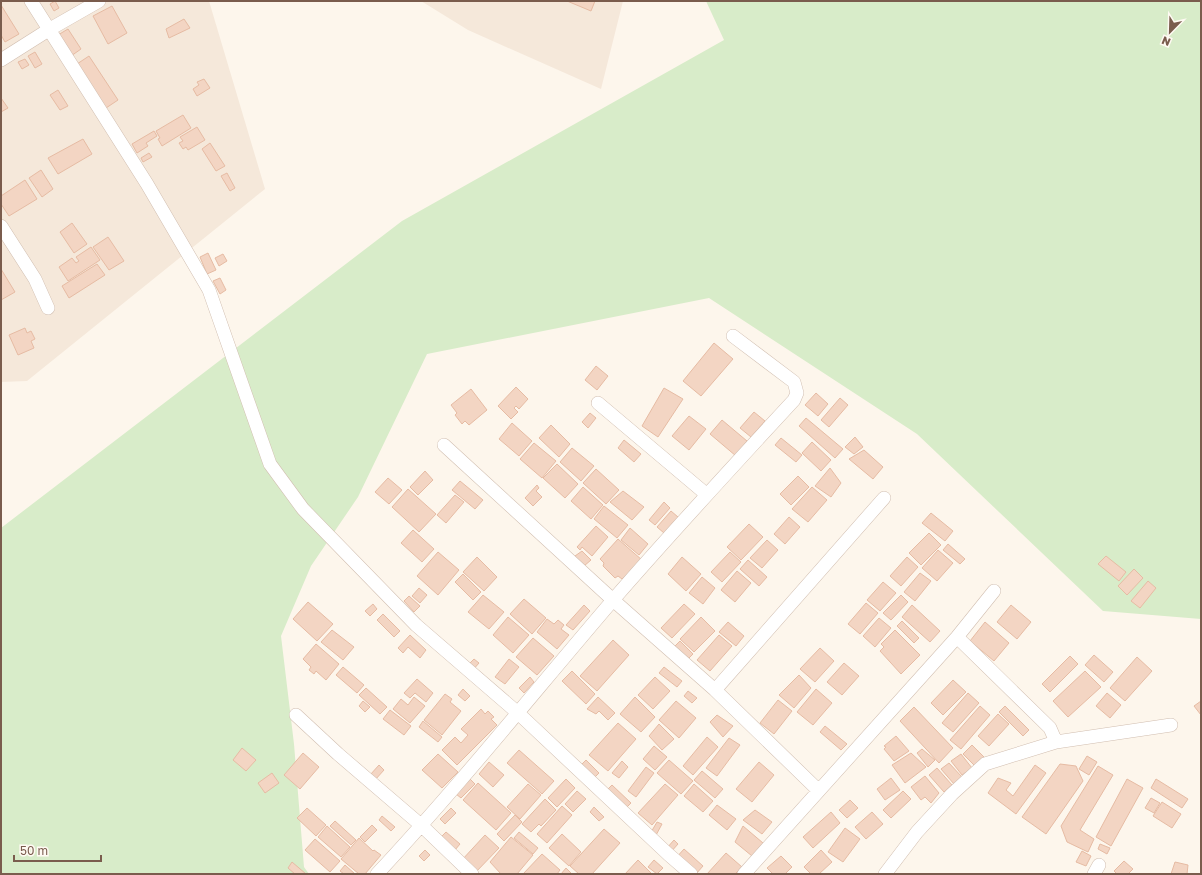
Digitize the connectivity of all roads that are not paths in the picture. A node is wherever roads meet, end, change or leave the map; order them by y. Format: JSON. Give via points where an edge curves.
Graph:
{"nodes":[{"id":1,"x":31,"y":1,"type":"edge"},
{"id":2,"x":99,"y":1,"type":"edge"},
{"id":3,"x":50,"y":29,"type":"junction"},
{"id":4,"x":1,"y":60,"type":"edge"},
{"id":5,"x":1,"y":226,"type":"edge"},
{"id":6,"x":48,"y":308,"type":"dead end"},
{"id":7,"x":733,"y":336,"type":"dead end"},
{"id":8,"x":598,"y":403,"type":"dead end"},
{"id":9,"x":444,"y":445,"type":"dead end"},
{"id":10,"x":706,"y":494,"type":"junction"},
{"id":11,"x":884,"y":498,"type":"dead end"},
{"id":12,"x":994,"y":591,"type":"dead end"},
{"id":13,"x":613,"y":600,"type":"junction"},
{"id":14,"x":957,"y":637,"type":"junction"},
{"id":15,"x":715,"y":690,"type":"junction"},
{"id":16,"x":518,"y":713,"type":"junction"},
{"id":17,"x":296,"y":715,"type":"dead end"},
{"id":18,"x":1171,"y":725,"type":"dead end"},
{"id":19,"x":1056,"y":742,"type":"junction"},
{"id":20,"x":818,"y":790,"type":"junction"},
{"id":21,"x":422,"y":826,"type":"junction"},
{"id":22,"x":377,"y":874,"type":"edge"},
{"id":23,"x":472,"y":874,"type":"edge"},
{"id":24,"x":691,"y":874,"type":"edge"},
{"id":25,"x":744,"y":874,"type":"edge"},
{"id":26,"x":885,"y":874,"type":"edge"}],
"edges":[{"from":1,"to":3,"type":"street"},
{"from":2,"to":3,"type":"street"},
{"from":3,"to":4,"type":"street"},
{"from":3,"to":16,"type":"street","via":[[210,290],[270,464],[303,509],[411,620]]},
{"from":5,"to":6,"type":"street","via":[[36,279]]},
{"from":7,"to":10,"type":"street","via":[[794,382],[797,393],[794,400]]},
{"from":8,"to":10,"type":"street"},
{"from":9,"to":13,"type":"street"},
{"from":10,"to":13,"type":"street"},
{"from":11,"to":15,"type":"street"},
{"from":12,"to":14,"type":"street"},
{"from":13,"to":15,"type":"street"},
{"from":13,"to":16,"type":"street"},
{"from":14,"to":19,"type":"street","via":[[1050,728]]},
{"from":14,"to":20,"type":"street"},
{"from":15,"to":20,"type":"street"},
{"from":16,"to":21,"type":"street"},
{"from":16,"to":24,"type":"street"},
{"from":17,"to":21,"type":"street"},
{"from":18,"to":19,"type":"street"},
{"from":19,"to":26,"type":"street","via":[[985,764],[952,794],[917,832]]},
{"from":20,"to":25,"type":"street"},
{"from":21,"to":22,"type":"street"},
{"from":21,"to":23,"type":"street"}]}
